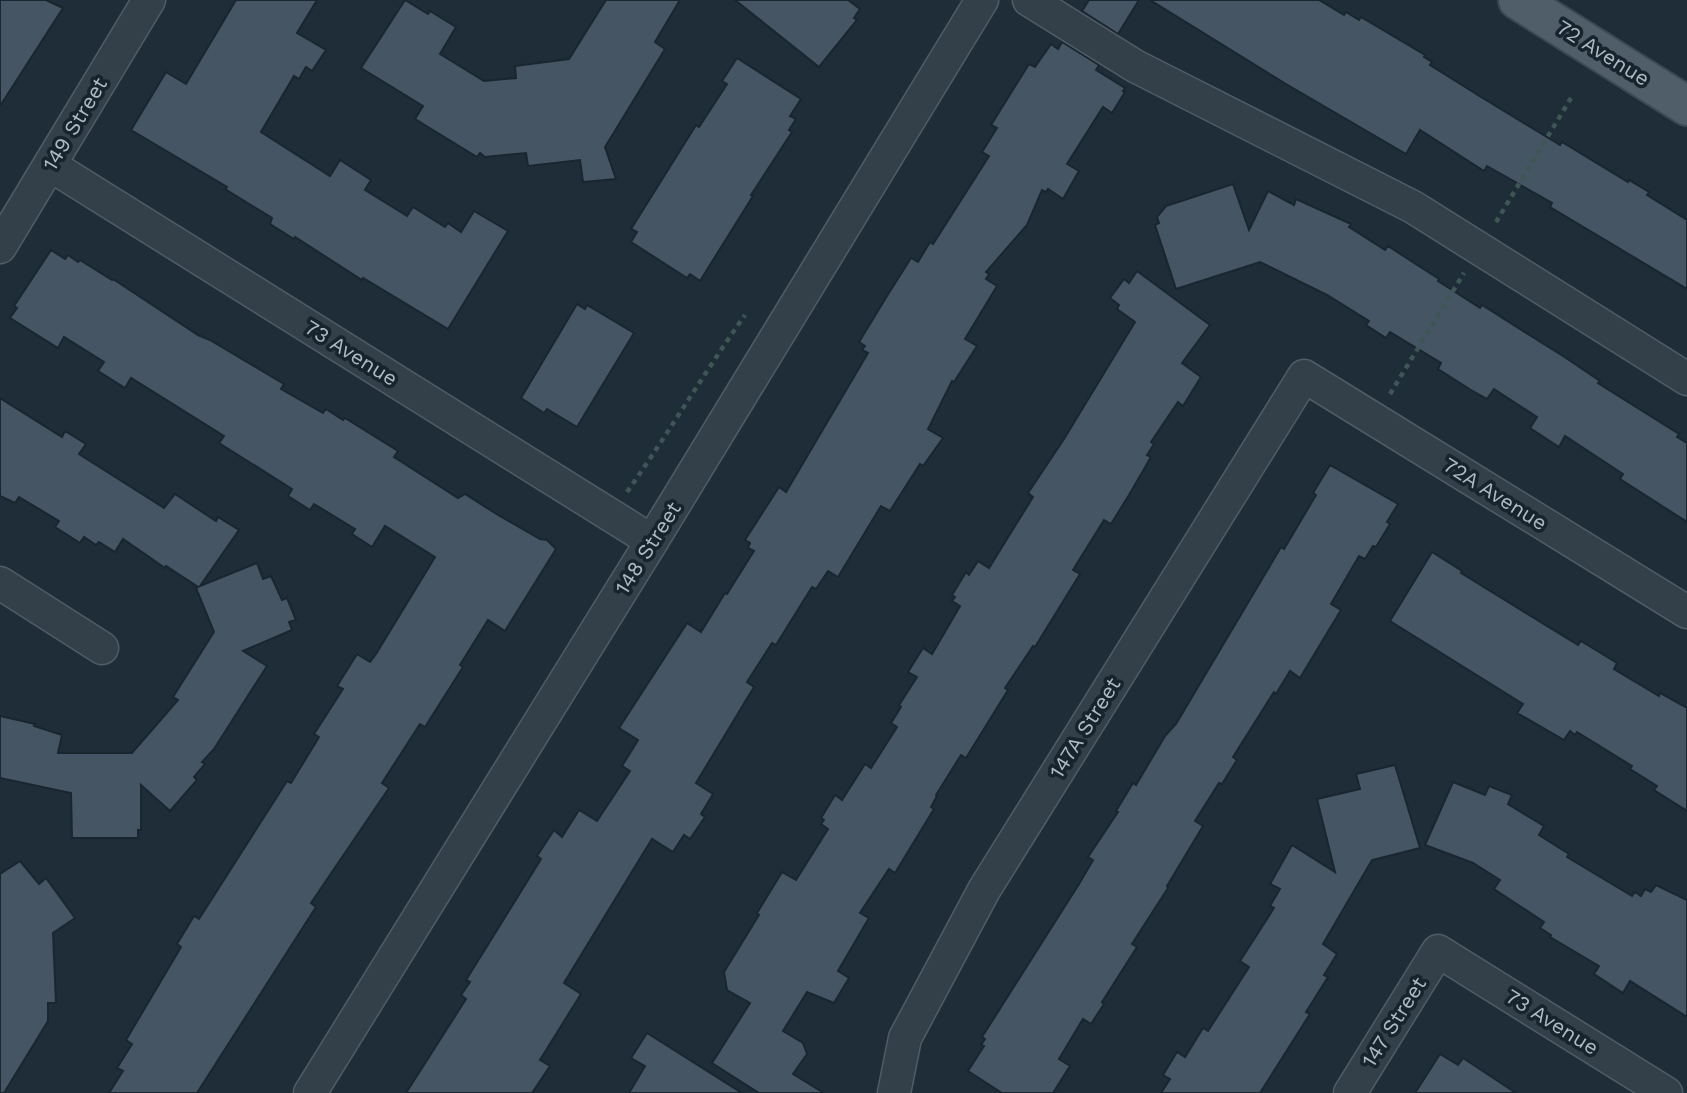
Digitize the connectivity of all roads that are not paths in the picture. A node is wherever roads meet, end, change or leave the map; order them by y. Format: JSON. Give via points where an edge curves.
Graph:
{"nodes":[{"id":1,"x":149,"y":0,"type":"edge"},
{"id":2,"x":982,"y":0,"type":"edge"},
{"id":3,"x":1029,"y":0,"type":"edge"},
{"id":4,"x":1518,"y":0,"type":"edge"},
{"id":5,"x":1687,"y":106,"type":"edge"},
{"id":6,"x":50,"y":165,"type":"junction"},
{"id":7,"x":0,"y":247,"type":"edge"},
{"id":8,"x":1304,"y":376,"type":"joint"},
{"id":9,"x":1687,"y":379,"type":"edge"},
{"id":10,"x":652,"y":541,"type":"junction"},
{"id":11,"x":0,"y":583,"type":"edge"},
{"id":12,"x":1687,"y":612,"type":"edge"},
{"id":13,"x":102,"y":648,"type":"dead end"},
{"id":14,"x":1438,"y":951,"type":"joint"},
{"id":15,"x":310,"y":1093,"type":"edge"},
{"id":16,"x":894,"y":1093,"type":"edge"},
{"id":17,"x":1350,"y":1093,"type":"edge"},
{"id":18,"x":1666,"y":1093,"type":"edge"}],
"edges":[{"from":1,"to":6,"type":"street","name":"149 Street"},
{"from":2,"to":10,"type":"street","name":"148 Street"},
{"from":3,"to":9,"type":"street","via":[[1135,66],[1413,206]]},
{"from":4,"to":5,"type":"main road","name":"72 Avenue"},
{"from":6,"to":7,"type":"street","name":"149 Street"},
{"from":6,"to":10,"type":"street","name":"73 Avenue"},
{"from":8,"to":12,"type":"street","name":"72A Avenue"},
{"from":8,"to":16,"type":"street","name":"147A Street","via":[[984,890],[905,1038]]},
{"from":10,"to":15,"type":"street","name":"148 Street"},
{"from":11,"to":13,"type":"street"},
{"from":14,"to":17,"type":"street","name":"147 Street"},
{"from":14,"to":18,"type":"street","name":"73 Avenue"}]}
